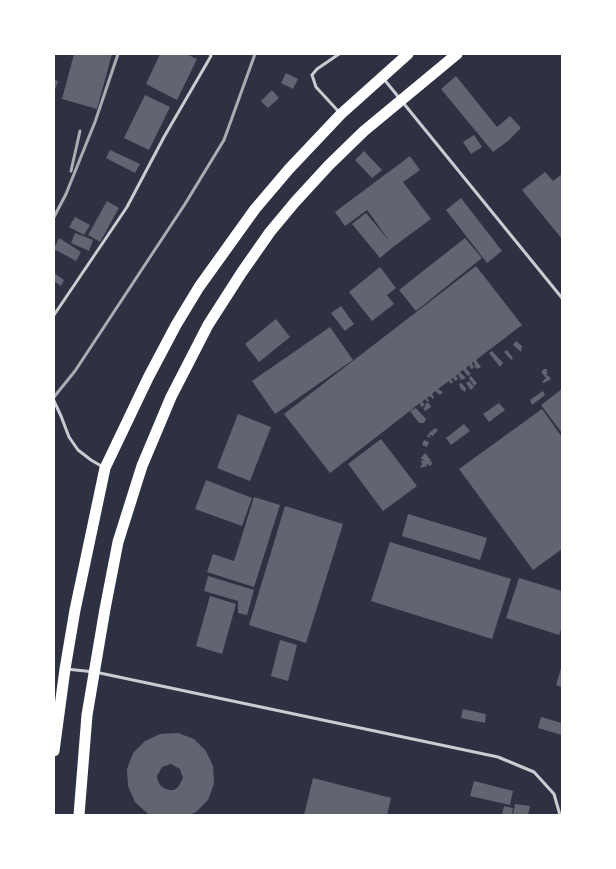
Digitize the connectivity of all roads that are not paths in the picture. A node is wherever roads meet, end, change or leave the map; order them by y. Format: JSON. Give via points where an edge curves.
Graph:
{"nodes":[{"id":1,"x":210,"y":54,"type":"edge"},
{"id":2,"x":339,"y":54,"type":"edge"},
{"id":3,"x":408,"y":54,"type":"edge"},
{"id":4,"x":457,"y":54,"type":"edge"},
{"id":5,"x":382,"y":77,"type":"junction"},
{"id":6,"x":400,"y":100,"type":"junction"},
{"id":7,"x":341,"y":114,"type":"junction"},
{"id":8,"x":562,"y":298,"type":"edge"},
{"id":9,"x":54,"y":315,"type":"edge"},
{"id":10,"x":54,"y":402,"type":"edge"},
{"id":11,"x":105,"y":468,"type":"junction"},
{"id":12,"x":65,"y":669,"type":"junction"},
{"id":13,"x":95,"y":672,"type":"junction"},
{"id":14,"x":54,"y":751,"type":"edge"},
{"id":15,"x":78,"y":815,"type":"edge"},
{"id":16,"x":560,"y":815,"type":"edge"}],
"edges":[{"from":1,"to":9,"type":"lane","via":[[127,207]]},
{"from":2,"to":7,"type":"lane","via":[[312,75],[316,87]]},
{"from":3,"to":5,"type":"highway"},
{"from":4,"to":6,"type":"highway"},
{"from":5,"to":6,"type":"lane"},
{"from":5,"to":7,"type":"highway"},
{"from":6,"to":8,"type":"lane"},
{"from":6,"to":13,"type":"highway","via":[[329,165],[295,202],[270,232],[208,325],[171,397],[142,466],[118,542]]},
{"from":7,"to":11,"type":"highway","via":[[255,209],[199,287],[148,378]]},
{"from":10,"to":11,"type":"lane","via":[[78,450]]},
{"from":11,"to":12,"type":"highway"},
{"from":12,"to":13,"type":"lane"},
{"from":12,"to":14,"type":"highway"},
{"from":13,"to":15,"type":"highway"},
{"from":13,"to":16,"type":"lane","via":[[498,757],[534,772],[554,794]]}]}
